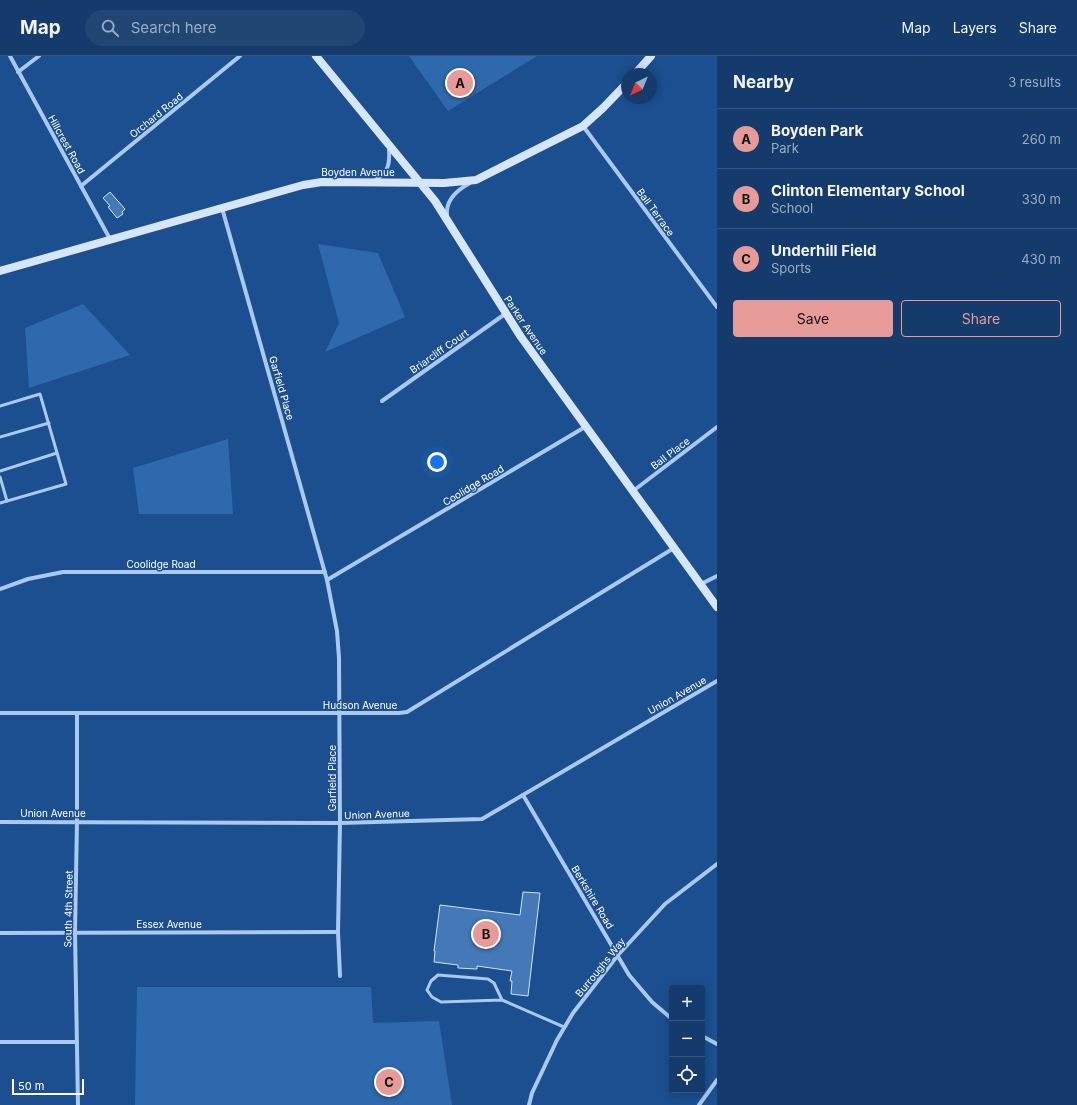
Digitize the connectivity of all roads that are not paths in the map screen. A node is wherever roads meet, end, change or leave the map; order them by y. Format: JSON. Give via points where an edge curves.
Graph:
{"nodes":[{"id":1,"x":10,"y":56,"type":"edge"},
{"id":2,"x":38,"y":56,"type":"edge"},
{"id":3,"x":240,"y":56,"type":"edge"},
{"id":4,"x":316,"y":56,"type":"edge"},
{"id":5,"x":651,"y":56,"type":"edge"},
{"id":6,"x":640,"y":68,"type":"edge"},
{"id":7,"x":18,"y":72,"type":"junction"},
{"id":8,"x":621,"y":90,"type":"edge"},
{"id":9,"x":583,"y":126,"type":"junction"},
{"id":10,"x":389,"y":145,"type":"junction"},
{"id":11,"x":476,"y":180,"type":"junction"},
{"id":12,"x":373,"y":182,"type":"junction"},
{"id":13,"x":419,"y":182,"type":"junction"},
{"id":14,"x":81,"y":186,"type":"junction"},
{"id":15,"x":222,"y":208,"type":"junction"},
{"id":16,"x":448,"y":220,"type":"junction"},
{"id":17,"x":110,"y":239,"type":"junction"},
{"id":18,"x":0,"y":271,"type":"edge"},
{"id":19,"x":717,"y":307,"type":"edge"},
{"id":20,"x":505,"y":314,"type":"junction"},
{"id":21,"x":382,"y":401,"type":"dead end"},
{"id":22,"x":0,"y":406,"type":"edge"},
{"id":23,"x":48,"y":423,"type":"junction"},
{"id":24,"x":585,"y":427,"type":"junction"},
{"id":25,"x":717,"y":427,"type":"edge"},
{"id":26,"x":0,"y":437,"type":"edge"},
{"id":27,"x":57,"y":453,"type":"junction"},
{"id":28,"x":0,"y":471,"type":"edge"},
{"id":29,"x":0,"y":477,"type":"edge"},
{"id":30,"x":632,"y":492,"type":"junction"},
{"id":31,"x":7,"y":501,"type":"junction"},
{"id":32,"x":0,"y":503,"type":"edge"},
{"id":33,"x":674,"y":548,"type":"junction"},
{"id":34,"x":325,"y":572,"type":"junction"},
{"id":35,"x":717,"y":576,"type":"edge"},
{"id":36,"x":327,"y":580,"type":"junction"},
{"id":37,"x":700,"y":584,"type":"junction"},
{"id":38,"x":0,"y":589,"type":"edge"},
{"id":39,"x":717,"y":607,"type":"edge"},
{"id":40,"x":717,"y":681,"type":"edge"},
{"id":41,"x":0,"y":713,"type":"edge"},
{"id":42,"x":77,"y":713,"type":"junction"},
{"id":43,"x":340,"y":713,"type":"junction"},
{"id":44,"x":523,"y":795,"type":"junction"},
{"id":45,"x":77,"y":821,"type":"junction"},
{"id":46,"x":0,"y":822,"type":"edge"},
{"id":47,"x":340,"y":823,"type":"junction"},
{"id":48,"x":717,"y":864,"type":"edge"},
{"id":49,"x":75,"y":932,"type":"junction"},
{"id":50,"x":338,"y":932,"type":"junction"},
{"id":51,"x":0,"y":933,"type":"edge"},
{"id":52,"x":618,"y":955,"type":"junction"},
{"id":53,"x":340,"y":976,"type":"dead end"},
{"id":54,"x":502,"y":1000,"type":"junction"},
{"id":55,"x":669,"y":1017,"type":"edge"},
{"id":56,"x":564,"y":1027,"type":"junction"},
{"id":57,"x":705,"y":1038,"type":"edge"},
{"id":58,"x":0,"y":1042,"type":"edge"},
{"id":59,"x":77,"y":1042,"type":"junction"},
{"id":60,"x":717,"y":1044,"type":"edge"},
{"id":61,"x":717,"y":1080,"type":"edge"},
{"id":62,"x":78,"y":1105,"type":"edge"},
{"id":63,"x":529,"y":1105,"type":"edge"},
{"id":64,"x":699,"y":1105,"type":"edge"}],
"edges":[{"from":1,"to":7,"type":"street","name":"Hillcrest Road"},
{"from":2,"to":7,"type":"street"},
{"from":3,"to":14,"type":"street","name":"Orchard Road"},
{"from":4,"to":10,"type":"street","name":"Parker Avenue"},
{"from":5,"to":6,"type":"street"},
{"from":7,"to":14,"type":"street","name":"Hillcrest Road"},
{"from":8,"to":9,"type":"street","name":"Boyden Avenue"},
{"from":9,"to":11,"type":"street","name":"Boyden Avenue"},
{"from":9,"to":19,"type":"street","name":"Ball Terrace"},
{"from":10,"to":12,"type":"street","via":[[386,170]]},
{"from":10,"to":13,"type":"street","name":"Parker Avenue"},
{"from":11,"to":13,"type":"street","name":"Boyden Avenue"},
{"from":11,"to":16,"type":"street","via":[[460,188],[451,198],[447,212]]},
{"from":12,"to":13,"type":"street","name":"Boyden Avenue"},
{"from":12,"to":15,"type":"street","name":"Boyden Avenue","via":[[322,182],[303,185]]},
{"from":13,"to":16,"type":"street","name":"Parker Avenue"},
{"from":14,"to":17,"type":"street","name":"Hillcrest Road"},
{"from":15,"to":17,"type":"street","name":"Boyden Avenue"},
{"from":15,"to":34,"type":"street","name":"Garfield Place"},
{"from":16,"to":20,"type":"street","name":"Parker Avenue"},
{"from":17,"to":18,"type":"street","name":"Boyden Avenue"},
{"from":20,"to":21,"type":"street","name":"Briarcliff Court"},
{"from":20,"to":24,"type":"street","name":"Parker Avenue"},
{"from":22,"to":23,"type":"lane","via":[[40,394]]},
{"from":23,"to":26,"type":"lane"},
{"from":23,"to":27,"type":"lane"},
{"from":24,"to":30,"type":"street","name":"Parker Avenue"},
{"from":24,"to":36,"type":"street","name":"Coolidge Road"},
{"from":25,"to":30,"type":"street","name":"Ball Place"},
{"from":27,"to":28,"type":"lane"},
{"from":27,"to":31,"type":"lane","via":[[66,484]]},
{"from":29,"to":31,"type":"lane"},
{"from":30,"to":33,"type":"street","name":"Parker Avenue"},
{"from":31,"to":32,"type":"lane"},
{"from":33,"to":37,"type":"street","name":"Parker Avenue"},
{"from":33,"to":43,"type":"street","name":"Hudson Avenue","via":[[407,712]]},
{"from":34,"to":36,"type":"street","name":"Garfield Place"},
{"from":34,"to":38,"type":"street","name":"Coolidge Road","via":[[63,572],[28,579]]},
{"from":35,"to":37,"type":"street"},
{"from":36,"to":43,"type":"street","name":"Garfield Place","via":[[337,631]]},
{"from":37,"to":39,"type":"street","name":"Parker Avenue"},
{"from":40,"to":44,"type":"street","name":"Union Avenue"},
{"from":41,"to":42,"type":"street","name":"Hudson Avenue"},
{"from":42,"to":43,"type":"street","name":"Hudson Avenue"},
{"from":42,"to":45,"type":"street","name":"South 4th Street"},
{"from":43,"to":47,"type":"street","name":"Garfield Place"},
{"from":44,"to":47,"type":"street","name":"Union Avenue","via":[[482,819]]},
{"from":44,"to":52,"type":"street","name":"Berkshire Road"},
{"from":45,"to":46,"type":"street","name":"Union Avenue"},
{"from":45,"to":47,"type":"street","name":"Union Avenue"},
{"from":45,"to":49,"type":"street","name":"South 4th Street"},
{"from":47,"to":50,"type":"street","name":"Garfield Place"},
{"from":48,"to":52,"type":"street","name":"Burroughs Way","via":[[666,904]]},
{"from":49,"to":50,"type":"street","name":"Essex Avenue"},
{"from":49,"to":51,"type":"street","name":"Essex Avenue"},
{"from":49,"to":59,"type":"street","name":"South 4th Street"},
{"from":50,"to":53,"type":"street","name":"Garfield Place"},
{"from":52,"to":55,"type":"street","name":"Berkshire Road","via":[[629,975],[643,992]]},
{"from":52,"to":56,"type":"street","name":"Burroughs Way"},
{"from":54,"to":54,"type":"lane","via":[[441,1002],[432,997],[427,990],[431,981],[438,975],[488,979],[494,983]]},
{"from":54,"to":56,"type":"lane"},
{"from":56,"to":63,"type":"street","name":"Burroughs Way","via":[[542,1068]]},
{"from":57,"to":60,"type":"street"},
{"from":58,"to":59,"type":"street"},
{"from":59,"to":62,"type":"street","name":"South 4th Street"},
{"from":61,"to":64,"type":"street"}]}
